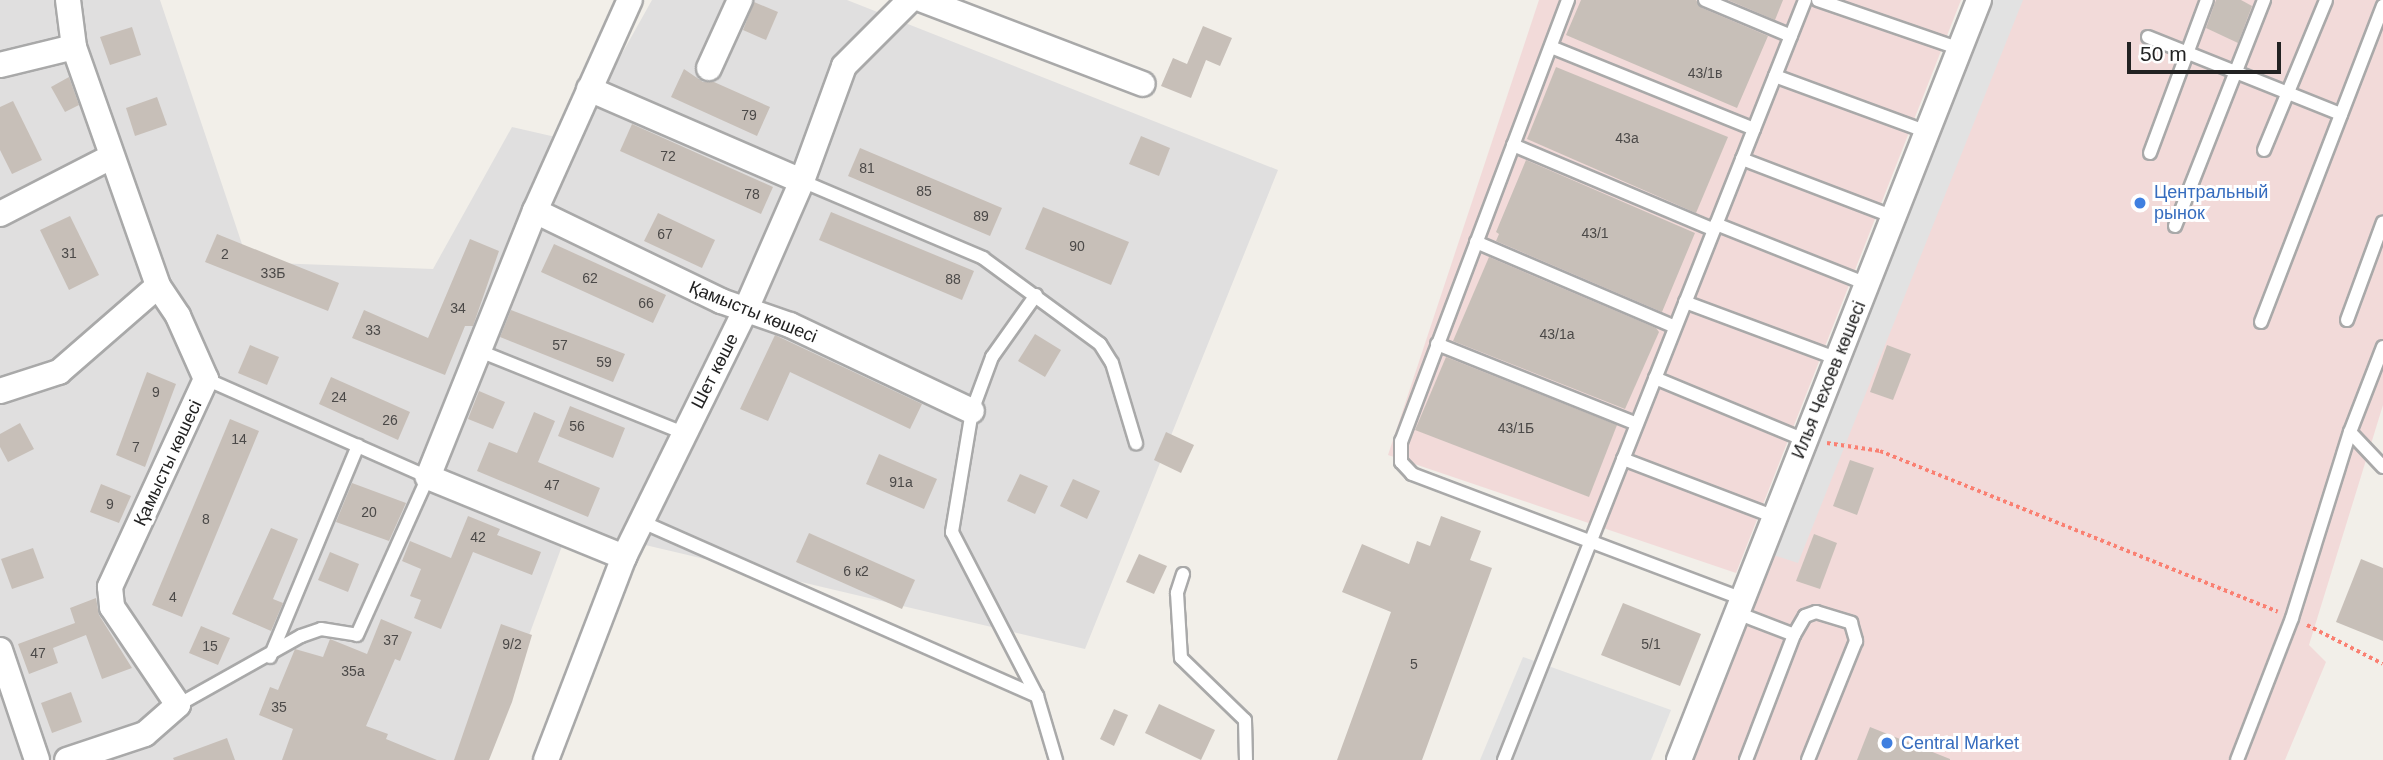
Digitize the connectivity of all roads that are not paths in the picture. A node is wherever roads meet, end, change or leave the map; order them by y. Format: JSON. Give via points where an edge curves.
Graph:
{"nodes":[{"id":1,"x":68,"y":0,"type":"edge"},
{"id":2,"x":630,"y":0,"type":"edge"},
{"id":3,"x":740,"y":0,"type":"edge"},
{"id":4,"x":910,"y":0,"type":"edge"},
{"id":5,"x":923,"y":0,"type":"edge"},
{"id":6,"x":1568,"y":0,"type":"edge"},
{"id":7,"x":1705,"y":0,"type":"edge"},
{"id":8,"x":1805,"y":0,"type":"edge"},
{"id":9,"x":1818,"y":0,"type":"edge"},
{"id":10,"x":1979,"y":0,"type":"edge"},
{"id":11,"x":2207,"y":0,"type":"edge"},
{"id":12,"x":2264,"y":0,"type":"edge"},
{"id":13,"x":2326,"y":0,"type":"edge"},
{"id":14,"x":2383,"y":6,"type":"edge"},
{"id":15,"x":1791,"y":36,"type":"junction"},
{"id":16,"x":2148,"y":37,"type":"dead end"},
{"id":17,"x":74,"y":47,"type":"junction"},
{"id":18,"x":1550,"y":47,"type":"junction"},
{"id":19,"x":1960,"y":49,"type":"junction"},
{"id":20,"x":2188,"y":51,"type":"junction"},
{"id":21,"x":0,"y":65,"type":"edge"},
{"id":22,"x":709,"y":68,"type":"dead end"},
{"id":23,"x":2236,"y":71,"type":"junction"},
{"id":24,"x":1775,"y":76,"type":"junction"},
{"id":25,"x":1143,"y":84,"type":"dead end"},
{"id":26,"x":589,"y":89,"type":"junction"},
{"id":27,"x":2287,"y":93,"type":"junction"},
{"id":28,"x":2342,"y":114,"type":"junction"},
{"id":29,"x":1754,"y":129,"type":"junction"},
{"id":30,"x":1927,"y":131,"type":"junction"},
{"id":31,"x":1513,"y":145,"type":"junction"},
{"id":32,"x":2264,"y":150,"type":"dead end"},
{"id":33,"x":2150,"y":153,"type":"dead end"},
{"id":34,"x":111,"y":158,"type":"junction"},
{"id":35,"x":1742,"y":159,"type":"junction"},
{"id":36,"x":802,"y":181,"type":"junction"},
{"id":37,"x":535,"y":211,"type":"junction"},
{"id":38,"x":0,"y":214,"type":"edge"},
{"id":39,"x":1894,"y":216,"type":"junction"},
{"id":40,"x":2383,"y":222,"type":"edge"},
{"id":41,"x":2175,"y":226,"type":"dead end"},
{"id":42,"x":1715,"y":227,"type":"junction"},
{"id":43,"x":1476,"y":242,"type":"junction"},
{"id":44,"x":1867,"y":284,"type":"junction"},
{"id":45,"x":158,"y":286,"type":"junction"},
{"id":46,"x":1036,"y":295,"type":"junction"},
{"id":47,"x":1685,"y":302,"type":"junction"},
{"id":48,"x":746,"y":309,"type":"junction"},
{"id":49,"x":2347,"y":320,"type":"dead end"},
{"id":50,"x":2261,"y":322,"type":"dead end"},
{"id":51,"x":1675,"y":327,"type":"junction"},
{"id":52,"x":1437,"y":344,"type":"junction"},
{"id":53,"x":2383,"y":347,"type":"edge"},
{"id":54,"x":477,"y":350,"type":"junction"},
{"id":55,"x":1838,"y":359,"type":"junction"},
{"id":56,"x":1656,"y":378,"type":"junction"},
{"id":57,"x":206,"y":379,"type":"junction"},
{"id":58,"x":0,"y":391,"type":"edge"},
{"id":59,"x":972,"y":411,"type":"junction"},
{"id":60,"x":1637,"y":424,"type":"junction"},
{"id":61,"x":2350,"y":432,"type":"junction"},
{"id":62,"x":683,"y":433,"type":"junction"},
{"id":63,"x":1805,"y":440,"type":"junction"},
{"id":64,"x":1136,"y":443,"type":"dead end"},
{"id":65,"x":358,"y":446,"type":"junction"},
{"id":66,"x":1623,"y":459,"type":"junction"},
{"id":67,"x":2383,"y":467,"type":"edge"},
{"id":68,"x":428,"y":477,"type":"junction"},
{"id":69,"x":1775,"y":517,"type":"junction"},
{"id":70,"x":640,"y":521,"type":"junction"},
{"id":71,"x":1592,"y":542,"type":"junction"},
{"id":72,"x":624,"y":557,"type":"junction"},
{"id":73,"x":1183,"y":574,"type":"dead end"},
{"id":74,"x":1740,"y":606,"type":"junction"},
{"id":75,"x":1794,"y":635,"type":"junction"},
{"id":76,"x":0,"y":650,"type":"edge"},
{"id":77,"x":270,"y":657,"type":"junction"},
{"id":78,"x":1037,"y":696,"type":"junction"},
{"id":79,"x":178,"y":705,"type":"junction"},
{"id":80,"x":37,"y":760,"type":"edge"},
{"id":81,"x":66,"y":760,"type":"edge"},
{"id":82,"x":546,"y":760,"type":"edge"},
{"id":83,"x":1056,"y":760,"type":"edge"},
{"id":84,"x":1246,"y":760,"type":"edge"},
{"id":85,"x":1504,"y":760,"type":"edge"},
{"id":86,"x":1679,"y":760,"type":"edge"},
{"id":87,"x":1746,"y":760,"type":"edge"},
{"id":88,"x":1808,"y":760,"type":"edge"},
{"id":89,"x":2236,"y":760,"type":"edge"}],
"edges":[{"from":1,"to":17,"type":"street","name":"Қамысты көшесі"},
{"from":2,"to":26,"type":"street"},
{"from":3,"to":22,"type":"street"},
{"from":4,"to":36,"type":"street","name":"Шет көше","via":[[844,66]]},
{"from":5,"to":25,"type":"street"},
{"from":6,"to":18,"type":"lane"},
{"from":7,"to":15,"type":"lane"},
{"from":8,"to":15,"type":"lane"},
{"from":9,"to":19,"type":"lane"},
{"from":10,"to":19,"type":"street","name":"Илья Чехоев көшесі"},
{"from":11,"to":20,"type":"lane"},
{"from":12,"to":23,"type":"lane"},
{"from":13,"to":27,"type":"lane"},
{"from":14,"to":28,"type":"lane"},
{"from":15,"to":24,"type":"lane"},
{"from":16,"to":20,"type":"lane"},
{"from":17,"to":21,"type":"street"},
{"from":17,"to":34,"type":"street","name":"Қамысты көшесі"},
{"from":18,"to":29,"type":"lane"},
{"from":18,"to":31,"type":"lane"},
{"from":19,"to":30,"type":"street","name":"Илья Чехоев көшесі"},
{"from":20,"to":23,"type":"lane"},
{"from":20,"to":33,"type":"lane"},
{"from":23,"to":27,"type":"lane"},
{"from":23,"to":41,"type":"lane"},
{"from":24,"to":29,"type":"lane"},
{"from":24,"to":30,"type":"lane"},
{"from":26,"to":36,"type":"street"},
{"from":26,"to":37,"type":"street"},
{"from":27,"to":28,"type":"lane"},
{"from":27,"to":32,"type":"lane"},
{"from":28,"to":50,"type":"lane"},
{"from":29,"to":35,"type":"lane"},
{"from":30,"to":39,"type":"street","name":"Илья Чехоев көшесі"},
{"from":31,"to":42,"type":"lane"},
{"from":31,"to":43,"type":"lane"},
{"from":34,"to":38,"type":"street"},
{"from":34,"to":45,"type":"street","name":"Қамысты көшесі"},
{"from":35,"to":39,"type":"lane"},
{"from":35,"to":42,"type":"lane"},
{"from":36,"to":46,"type":"lane","via":[[983,258]]},
{"from":36,"to":48,"type":"street","name":"Шет көше"},
{"from":37,"to":48,"type":"street","name":"Қамысты көшесі"},
{"from":37,"to":54,"type":"street"},
{"from":39,"to":44,"type":"street","name":"Илья Чехоев көшесі"},
{"from":40,"to":49,"type":"lane"},
{"from":42,"to":44,"type":"lane"},
{"from":42,"to":47,"type":"lane"},
{"from":43,"to":51,"type":"lane"},
{"from":43,"to":52,"type":"lane"},
{"from":44,"to":55,"type":"street","name":"Илья Чехоев көшесі"},
{"from":45,"to":57,"type":"street","name":"Қамысты көшесі","via":[[178,316]]},
{"from":45,"to":58,"type":"street","via":[[59,372]]},
{"from":46,"to":59,"type":"lane","via":[[992,356]]},
{"from":46,"to":64,"type":"lane","via":[[1100,344],[1112,363]]},
{"from":47,"to":51,"type":"lane"},
{"from":47,"to":55,"type":"lane"},
{"from":48,"to":59,"type":"street","name":"Қамысты көшесі","via":[[790,324]]},
{"from":48,"to":62,"type":"street","name":"Шет көше"},
{"from":51,"to":56,"type":"lane"},
{"from":52,"to":60,"type":"lane"},
{"from":52,"to":71,"type":"lane","via":[[1401,441],[1401,462],[1412,474]]},
{"from":53,"to":61,"type":"lane"},
{"from":54,"to":62,"type":"lane"},
{"from":54,"to":68,"type":"street"},
{"from":55,"to":63,"type":"street","name":"Илья Чехоев көшесі"},
{"from":56,"to":60,"type":"lane"},
{"from":56,"to":63,"type":"lane"},
{"from":57,"to":65,"type":"lane"},
{"from":57,"to":79,"type":"street","name":"Қамысты көшесі","via":[[110,587],[111,607]]},
{"from":59,"to":78,"type":"lane","via":[[952,532]]},
{"from":60,"to":66,"type":"lane"},
{"from":61,"to":67,"type":"lane"},
{"from":61,"to":89,"type":"lane","via":[[2292,618]]},
{"from":62,"to":70,"type":"street","name":"Шет көше"},
{"from":63,"to":69,"type":"street","name":"Илья Чехоев көшесі"},
{"from":65,"to":68,"type":"lane"},
{"from":65,"to":77,"type":"lane"},
{"from":66,"to":69,"type":"lane"},
{"from":66,"to":71,"type":"lane"},
{"from":68,"to":72,"type":"street"},
{"from":68,"to":77,"type":"lane","via":[[358,635],[321,629]]},
{"from":69,"to":74,"type":"street","name":"Илья Чехоев көшесі"},
{"from":70,"to":72,"type":"street","name":"Шет көше"},
{"from":70,"to":78,"type":"lane"},
{"from":71,"to":74,"type":"lane"},
{"from":71,"to":85,"type":"lane"},
{"from":72,"to":82,"type":"street","name":"Шет көше"},
{"from":73,"to":84,"type":"lane","via":[[1177,593],[1181,658],[1245,720]]},
{"from":74,"to":75,"type":"lane"},
{"from":74,"to":86,"type":"street","name":"Илья Чехоев көшесі"},
{"from":75,"to":87,"type":"lane"},
{"from":75,"to":88,"type":"lane","via":[[1805,616],[1816,611],[1852,624],[1856,630]]},
{"from":76,"to":80,"type":"street"},
{"from":77,"to":79,"type":"lane"},
{"from":78,"to":83,"type":"lane"},
{"from":79,"to":81,"type":"street","via":[[145,734]]}]}
